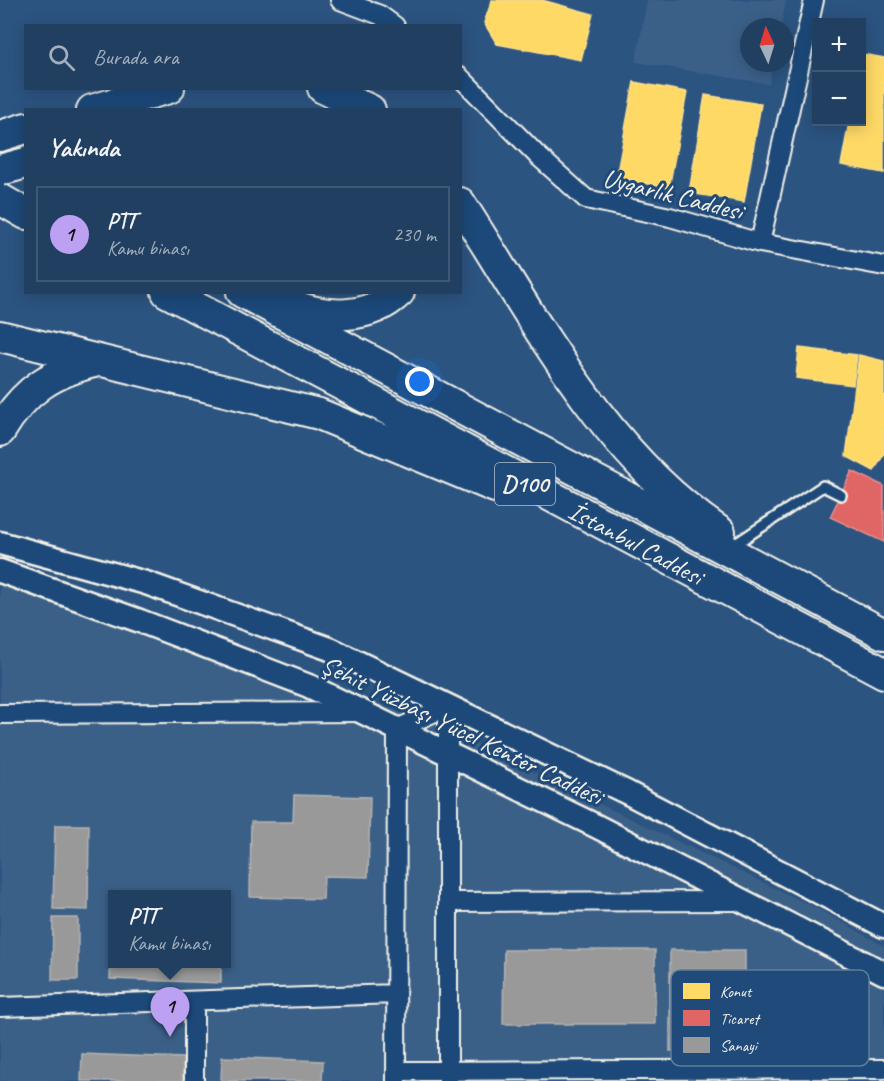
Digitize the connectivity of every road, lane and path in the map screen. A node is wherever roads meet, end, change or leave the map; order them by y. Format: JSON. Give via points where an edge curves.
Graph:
{"nodes":[{"id":1,"x":340,"y":0,"type":"edge"},
{"id":2,"x":814,"y":0,"type":"edge"},
{"id":3,"x":392,"y":24,"type":"edge"},
{"id":4,"x":462,"y":79,"type":"edge"},
{"id":5,"x":162,"y":90,"type":"edge"},
{"id":6,"x":327,"y":90,"type":"edge"},
{"id":7,"x":99,"y":108,"type":"edge"},
{"id":8,"x":366,"y":108,"type":"edge"},
{"id":9,"x":24,"y":129,"type":"edge"},
{"id":10,"x":0,"y":135,"type":"edge"},
{"id":11,"x":0,"y":161,"type":"edge"},
{"id":12,"x":24,"y":164,"type":"edge"},
{"id":13,"x":0,"y":170,"type":"edge"},
{"id":14,"x":24,"y":176,"type":"edge"},
{"id":15,"x":0,"y":199,"type":"edge"},
{"id":16,"x":462,"y":206,"type":"edge"},
{"id":17,"x":24,"y":213,"type":"edge"},
{"id":18,"x":760,"y":243,"type":"junction"},
{"id":19,"x":884,"y":266,"type":"edge"},
{"id":20,"x":171,"y":294,"type":"edge"},
{"id":21,"x":246,"y":294,"type":"edge"},
{"id":22,"x":268,"y":294,"type":"edge"},
{"id":23,"x":396,"y":294,"type":"edge"},
{"id":24,"x":0,"y":336,"type":"edge"},
{"id":25,"x":103,"y":360,"type":"junction"},
{"id":26,"x":0,"y":432,"type":"edge"},
{"id":27,"x":841,"y":495,"type":"dead end"},
{"id":28,"x":0,"y":543,"type":"edge"},
{"id":29,"x":737,"y":543,"type":"junction"},
{"id":30,"x":664,"y":557,"type":"junction"},
{"id":31,"x":0,"y":571,"type":"edge"},
{"id":32,"x":884,"y":632,"type":"edge"},
{"id":33,"x":884,"y":673,"type":"edge"},
{"id":34,"x":448,"y":706,"type":"junction"},
{"id":35,"x":363,"y":712,"type":"junction"},
{"id":36,"x":0,"y":714,"type":"edge"},
{"id":37,"x":397,"y":729,"type":"junction"},
{"id":38,"x":450,"y":755,"type":"junction"},
{"id":39,"x":742,"y":901,"type":"junction"},
{"id":40,"x":450,"y":902,"type":"junction"},
{"id":41,"x":884,"y":926,"type":"edge"},
{"id":42,"x":884,"y":973,"type":"edge"},
{"id":43,"x":396,"y":994,"type":"junction"},
{"id":44,"x":194,"y":1000,"type":"junction"},
{"id":45,"x":0,"y":1007,"type":"edge"},
{"id":46,"x":884,"y":1069,"type":"edge"},
{"id":47,"x":448,"y":1075,"type":"edge"},
{"id":48,"x":396,"y":1076,"type":"edge"},
{"id":49,"x":194,"y":1081,"type":"edge"}],
"edges":[{"from":1,"to":3,"type":"street","via":[[380,15]]},
{"from":2,"to":18,"type":"street"},
{"from":4,"to":18,"type":"street","name":"Uygarlık Caddesi","via":[[586,199],[670,217]]},
{"from":5,"to":7,"type":"highway"},
{"from":6,"to":8,"type":"highway"},
{"from":9,"to":10,"type":"highway"},
{"from":11,"to":14,"type":"highway"},
{"from":12,"to":13,"type":"highway","bridge":true},
{"from":15,"to":17,"type":"highway"},
{"from":16,"to":29,"type":"highway","via":[[591,406],[640,464]]},
{"from":18,"to":19,"type":"street","name":"Uygarlık Caddesi"},
{"from":20,"to":30,"type":"highway","name":"İstanbul Caddesi","number":"D100"},
{"from":21,"to":32,"type":"highway","name":"İstanbul Caddesi"},
{"from":22,"to":23,"type":"highway","via":[[297,307],[330,315],[354,314]]},
{"from":24,"to":25,"type":"highway"},
{"from":25,"to":26,"type":"highway","via":[[58,373],[25,399]]},
{"from":25,"to":30,"type":"highway","via":[[319,414]]},
{"from":27,"to":29,"type":"lane","via":[[823,486]]},
{"from":28,"to":34,"type":"street","name":"Şehit Yüzbaşı Yücel Kenter Caddesi","via":[[146,583],[330,649]]},
{"from":29,"to":32,"type":"highway"},
{"from":30,"to":33,"type":"highway","name":"İstanbul Caddesi","number":"D100"},
{"from":31,"to":35,"type":"street","name":"Şehit Yüzbaşı Yücel Kenter Caddesi","via":[[298,682]]},
{"from":34,"to":37,"type":"street"},
{"from":34,"to":38,"type":"street"},
{"from":34,"to":41,"type":"street","name":"Şehit Yüzbaşı Yücel Kenter Caddesi","via":[[628,793]]},
{"from":35,"to":36,"type":"street"},
{"from":35,"to":37,"type":"street","name":"Şehit Yüzbaşı Yücel Kenter Caddesi"},
{"from":37,"to":38,"type":"street","name":"Şehit Yüzbaşı Yücel Kenter Caddesi"},
{"from":37,"to":43,"type":"street"},
{"from":38,"to":39,"type":"street","name":"Şehit Yüzbaşı Yücel Kenter Caddesi"},
{"from":38,"to":40,"type":"street"},
{"from":39,"to":40,"type":"street"},
{"from":39,"to":42,"type":"street","name":"Şehit Yüzbaşı Yücel Kenter Caddesi"},
{"from":40,"to":47,"type":"street"},
{"from":43,"to":44,"type":"street"},
{"from":43,"to":48,"type":"street"},
{"from":44,"to":45,"type":"street"},
{"from":44,"to":49,"type":"street"},
{"from":46,"to":47,"type":"street"},
{"from":47,"to":48,"type":"street"}]}
